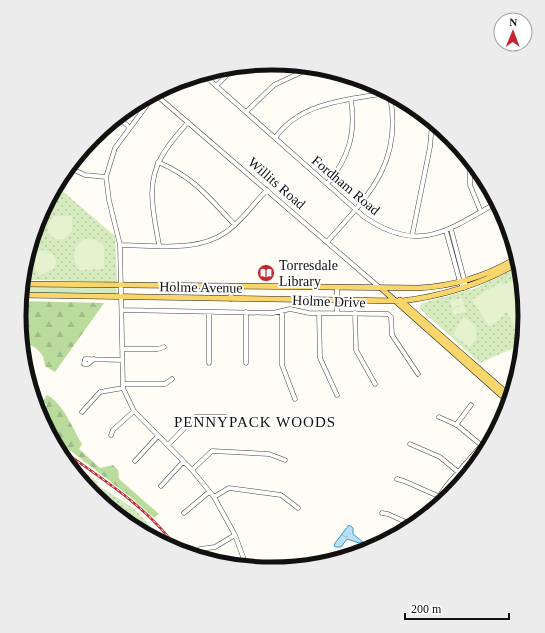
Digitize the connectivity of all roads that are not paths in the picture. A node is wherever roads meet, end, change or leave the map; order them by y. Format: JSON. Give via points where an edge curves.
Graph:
{"nodes":[{"id":1,"x":302,"y":72,"type":"edge"},
{"id":2,"x":228,"y":74,"type":"edge"},
{"id":3,"x":208,"y":78,"type":"edge"},
{"id":4,"x":216,"y":86,"type":"junction"},
{"id":5,"x":380,"y":94,"type":"edge"},
{"id":6,"x":159,"y":97,"type":"edge"},
{"id":7,"x":351,"y":100,"type":"junction"},
{"id":8,"x":390,"y":100,"type":"edge"},
{"id":9,"x":147,"y":104,"type":"edge"},
{"id":10,"x":246,"y":112,"type":"junction"},
{"id":11,"x":122,"y":121,"type":"edge"},
{"id":12,"x":188,"y":122,"type":"junction"},
{"id":13,"x":129,"y":127,"type":"junction"},
{"id":14,"x":432,"y":128,"type":"edge"},
{"id":15,"x":275,"y":138,"type":"junction"},
{"id":16,"x":158,"y":162,"type":"junction"},
{"id":17,"x":470,"y":169,"type":"edge"},
{"id":18,"x":74,"y":170,"type":"edge"},
{"id":19,"x":106,"y":177,"type":"junction"},
{"id":20,"x":327,"y":184,"type":"junction"},
{"id":21,"x":267,"y":190,"type":"junction"},
{"id":22,"x":493,"y":205,"type":"edge"},
{"id":23,"x":356,"y":210,"type":"junction"},
{"id":24,"x":481,"y":212,"type":"junction"},
{"id":25,"x":235,"y":225,"type":"junction"},
{"id":26,"x":451,"y":229,"type":"junction"},
{"id":27,"x":446,"y":231,"type":"junction"},
{"id":28,"x":412,"y":236,"type":"junction"},
{"id":29,"x":327,"y":242,"type":"junction"},
{"id":30,"x":120,"y":245,"type":"junction"},
{"id":31,"x":159,"y":245,"type":"junction"},
{"id":32,"x":512,"y":260,"type":"edge"},
{"id":33,"x":513,"y":265,"type":"edge"},
{"id":34,"x":462,"y":282,"type":"junction"},
{"id":35,"x":28,"y":284,"type":"edge"},
{"id":36,"x":121,"y":285,"type":"junction"},
{"id":37,"x":231,"y":287,"type":"junction"},
{"id":38,"x":464,"y":288,"type":"junction"},
{"id":39,"x":337,"y":289,"type":"junction"},
{"id":40,"x":382,"y":289,"type":"junction"},
{"id":41,"x":27,"y":295,"type":"edge"},
{"id":42,"x":122,"y":298,"type":"junction"},
{"id":43,"x":231,"y":299,"type":"junction"},
{"id":44,"x":337,"y":300,"type":"junction"},
{"id":45,"x":394,"y":301,"type":"junction"},
{"id":46,"x":402,"y":301,"type":"junction"},
{"id":47,"x":123,"y":310,"type":"junction"},
{"id":48,"x":282,"y":311,"type":"junction"},
{"id":49,"x":209,"y":312,"type":"junction"},
{"id":50,"x":246,"y":312,"type":"junction"},
{"id":51,"x":319,"y":313,"type":"junction"},
{"id":52,"x":337,"y":313,"type":"junction"},
{"id":53,"x":355,"y":313,"type":"junction"},
{"id":54,"x":164,"y":347,"type":"dead end"},
{"id":55,"x":123,"y":348,"type":"junction"},
{"id":56,"x":94,"y":359,"type":"dead end"},
{"id":57,"x":122,"y":360,"type":"junction"},
{"id":58,"x":209,"y":363,"type":"dead end"},
{"id":59,"x":246,"y":363,"type":"dead end"},
{"id":60,"x":418,"y":374,"type":"dead end"},
{"id":61,"x":172,"y":378,"type":"dead end"},
{"id":62,"x":375,"y":384,"type":"dead end"},
{"id":63,"x":123,"y":386,"type":"junction"},
{"id":64,"x":507,"y":393,"type":"edge"},
{"id":65,"x":337,"y":395,"type":"dead end"},
{"id":66,"x":505,"y":398,"type":"edge"},
{"id":67,"x":295,"y":399,"type":"dead end"},
{"id":68,"x":471,"y":405,"type":"dead end"},
{"id":69,"x":134,"y":411,"type":"junction"},
{"id":70,"x":82,"y":412,"type":"dead end"},
{"id":71,"x":226,"y":417,"type":"dead end"},
{"id":72,"x":439,"y":418,"type":"dead end"},
{"id":73,"x":456,"y":425,"type":"junction"},
{"id":74,"x":111,"y":435,"type":"dead end"},
{"id":75,"x":158,"y":436,"type":"junction"},
{"id":76,"x":487,"y":439,"type":"edge"},
{"id":77,"x":410,"y":444,"type":"dead end"},
{"id":78,"x":168,"y":445,"type":"junction"},
{"id":79,"x":481,"y":445,"type":"junction"},
{"id":80,"x":285,"y":460,"type":"dead end"},
{"id":81,"x":135,"y":461,"type":"dead end"},
{"id":82,"x":183,"y":462,"type":"junction"},
{"id":83,"x":192,"y":470,"type":"junction"},
{"id":84,"x":458,"y":472,"type":"junction"},
{"id":85,"x":461,"y":475,"type":"edge"},
{"id":86,"x":397,"y":479,"type":"dead end"},
{"id":87,"x":161,"y":486,"type":"dead end"},
{"id":88,"x":210,"y":492,"type":"junction"},
{"id":89,"x":438,"y":496,"type":"junction"},
{"id":90,"x":214,"y":497,"type":"junction"},
{"id":91,"x":436,"y":501,"type":"edge"},
{"id":92,"x":298,"y":508,"type":"dead end"},
{"id":93,"x":184,"y":513,"type":"dead end"},
{"id":94,"x":382,"y":513,"type":"dead end"},
{"id":95,"x":407,"y":523,"type":"edge"},
{"id":96,"x":235,"y":535,"type":"junction"},
{"id":97,"x":200,"y":549,"type":"dead end"},
{"id":98,"x":245,"y":561,"type":"edge"}],
"edges":[{"from":1,"to":10,"type":"street","via":[[274,85]]},
{"from":2,"to":4,"type":"street"},
{"from":3,"to":4,"type":"street","name":"Fordham Road"},
{"from":4,"to":10,"type":"street","name":"Fordham Road"},
{"from":5,"to":7,"type":"street"},
{"from":6,"to":12,"type":"street","name":"Willits Road"},
{"from":7,"to":15,"type":"street","via":[[325,104],[305,112],[288,124]]},
{"from":7,"to":20,"type":"street","via":[[353,120],[350,147]]},
{"from":8,"to":23,"type":"street","via":[[392,127],[387,158],[373,189]]},
{"from":9,"to":13,"type":"street"},
{"from":10,"to":15,"type":"street","name":"Fordham Road"},
{"from":11,"to":13,"type":"street"},
{"from":12,"to":16,"type":"street"},
{"from":12,"to":21,"type":"street","name":"Willits Road"},
{"from":13,"to":19,"type":"street","via":[[115,148]]},
{"from":14,"to":28,"type":"street"},
{"from":15,"to":20,"type":"street","name":"Fordham Road"},
{"from":16,"to":25,"type":"street","via":[[180,172],[194,183]]},
{"from":16,"to":31,"type":"street","via":[[153,178],[152,197]]},
{"from":17,"to":24,"type":"street","via":[[470,186]]},
{"from":18,"to":19,"type":"street","via":[[90,176]]},
{"from":19,"to":30,"type":"street"},
{"from":20,"to":23,"type":"street","name":"Fordham Road"},
{"from":21,"to":25,"type":"street"},
{"from":21,"to":29,"type":"street","name":"Willits Road"},
{"from":22,"to":24,"type":"street","name":"Fordham Road"},
{"from":23,"to":28,"type":"street","name":"Fordham Road","via":[[386,230]]},
{"from":23,"to":29,"type":"street"},
{"from":24,"to":26,"type":"street","name":"Fordham Road"},
{"from":25,"to":31,"type":"street","via":[[221,236],[205,242],[184,246]]},
{"from":26,"to":27,"type":"street","name":"Fordham Road"},
{"from":26,"to":34,"type":"street"},
{"from":27,"to":28,"type":"street","name":"Fordham Road"},
{"from":27,"to":34,"type":"street"},
{"from":29,"to":40,"type":"street","name":"Willits Road"},
{"from":30,"to":31,"type":"street"},
{"from":30,"to":36,"type":"street"},
{"from":32,"to":34,"type":"main road","name":"Holme Avenue"},
{"from":33,"to":38,"type":"main road","name":"Holme Avenue"},
{"from":34,"to":38,"type":"street"},
{"from":34,"to":40,"type":"main road","name":"Holme Avenue","via":[[431,288]]},
{"from":35,"to":36,"type":"main road","name":"Holme Avenue"},
{"from":36,"to":37,"type":"main road","name":"Holme Avenue"},
{"from":36,"to":42,"type":"street"},
{"from":37,"to":39,"type":"main road","name":"Holme Avenue"},
{"from":37,"to":43,"type":"main road"},
{"from":38,"to":46,"type":"main road","name":"Holme Avenue"},
{"from":39,"to":40,"type":"main road","name":"Holme Avenue"},
{"from":39,"to":44,"type":"street"},
{"from":40,"to":45,"type":"main road","name":"Willits Road"},
{"from":40,"to":46,"type":"main road","name":"Willits Road"},
{"from":41,"to":42,"type":"main road","name":"Holme Avenue"},
{"from":42,"to":43,"type":"main road","name":"Holme Avenue"},
{"from":42,"to":47,"type":"street"},
{"from":43,"to":44,"type":"main road","name":"Holme Avenue"},
{"from":44,"to":45,"type":"main road","name":"Holme Avenue"},
{"from":44,"to":52,"type":"street"},
{"from":45,"to":46,"type":"main road","name":"Holme Avenue"},
{"from":45,"to":66,"type":"main road","name":"Willits Road"},
{"from":46,"to":64,"type":"main road","name":"Willits Road"},
{"from":47,"to":49,"type":"street","name":"Holme Drive"},
{"from":47,"to":55,"type":"street"},
{"from":48,"to":50,"type":"street","name":"Holme Drive"},
{"from":48,"to":51,"type":"street","name":"Holme Drive","via":[[290,309]]},
{"from":48,"to":67,"type":"street","via":[[282,365]]},
{"from":49,"to":50,"type":"street","name":"Holme Drive"},
{"from":49,"to":58,"type":"street"},
{"from":50,"to":59,"type":"street"},
{"from":51,"to":52,"type":"street","name":"Holme Drive"},
{"from":51,"to":65,"type":"street","via":[[320,358]]},
{"from":52,"to":53,"type":"street","name":"Holme Drive"},
{"from":53,"to":60,"type":"street","name":"Holme Drive","via":[[391,315],[392,335]]},
{"from":53,"to":62,"type":"street","via":[[356,350]]},
{"from":54,"to":55,"type":"street"},
{"from":55,"to":57,"type":"street"},
{"from":56,"to":57,"type":"street"},
{"from":57,"to":63,"type":"street"},
{"from":61,"to":63,"type":"street","via":[[165,384]]},
{"from":63,"to":69,"type":"street"},
{"from":63,"to":70,"type":"street","via":[[100,392]]},
{"from":68,"to":73,"type":"street"},
{"from":69,"to":74,"type":"street","via":[[113,430]]},
{"from":69,"to":75,"type":"street"},
{"from":71,"to":78,"type":"street","via":[[196,417]]},
{"from":72,"to":73,"type":"street"},
{"from":73,"to":79,"type":"street"},
{"from":75,"to":78,"type":"street"},
{"from":75,"to":81,"type":"street"},
{"from":76,"to":79,"type":"street"},
{"from":77,"to":84,"type":"street","via":[[440,457]]},
{"from":78,"to":82,"type":"street"},
{"from":79,"to":84,"type":"street"},
{"from":80,"to":83,"type":"street","via":[[269,454],[212,452]]},
{"from":82,"to":83,"type":"street"},
{"from":82,"to":87,"type":"street"},
{"from":83,"to":88,"type":"street"},
{"from":84,"to":85,"type":"street"},
{"from":84,"to":89,"type":"street"},
{"from":86,"to":89,"type":"street"},
{"from":88,"to":90,"type":"street"},
{"from":88,"to":93,"type":"street"},
{"from":89,"to":91,"type":"street"},
{"from":90,"to":92,"type":"street","via":[[229,488],[281,495]]},
{"from":90,"to":96,"type":"street"},
{"from":94,"to":95,"type":"street"},
{"from":96,"to":97,"type":"street","via":[[215,548]]},
{"from":96,"to":98,"type":"street"}]}
